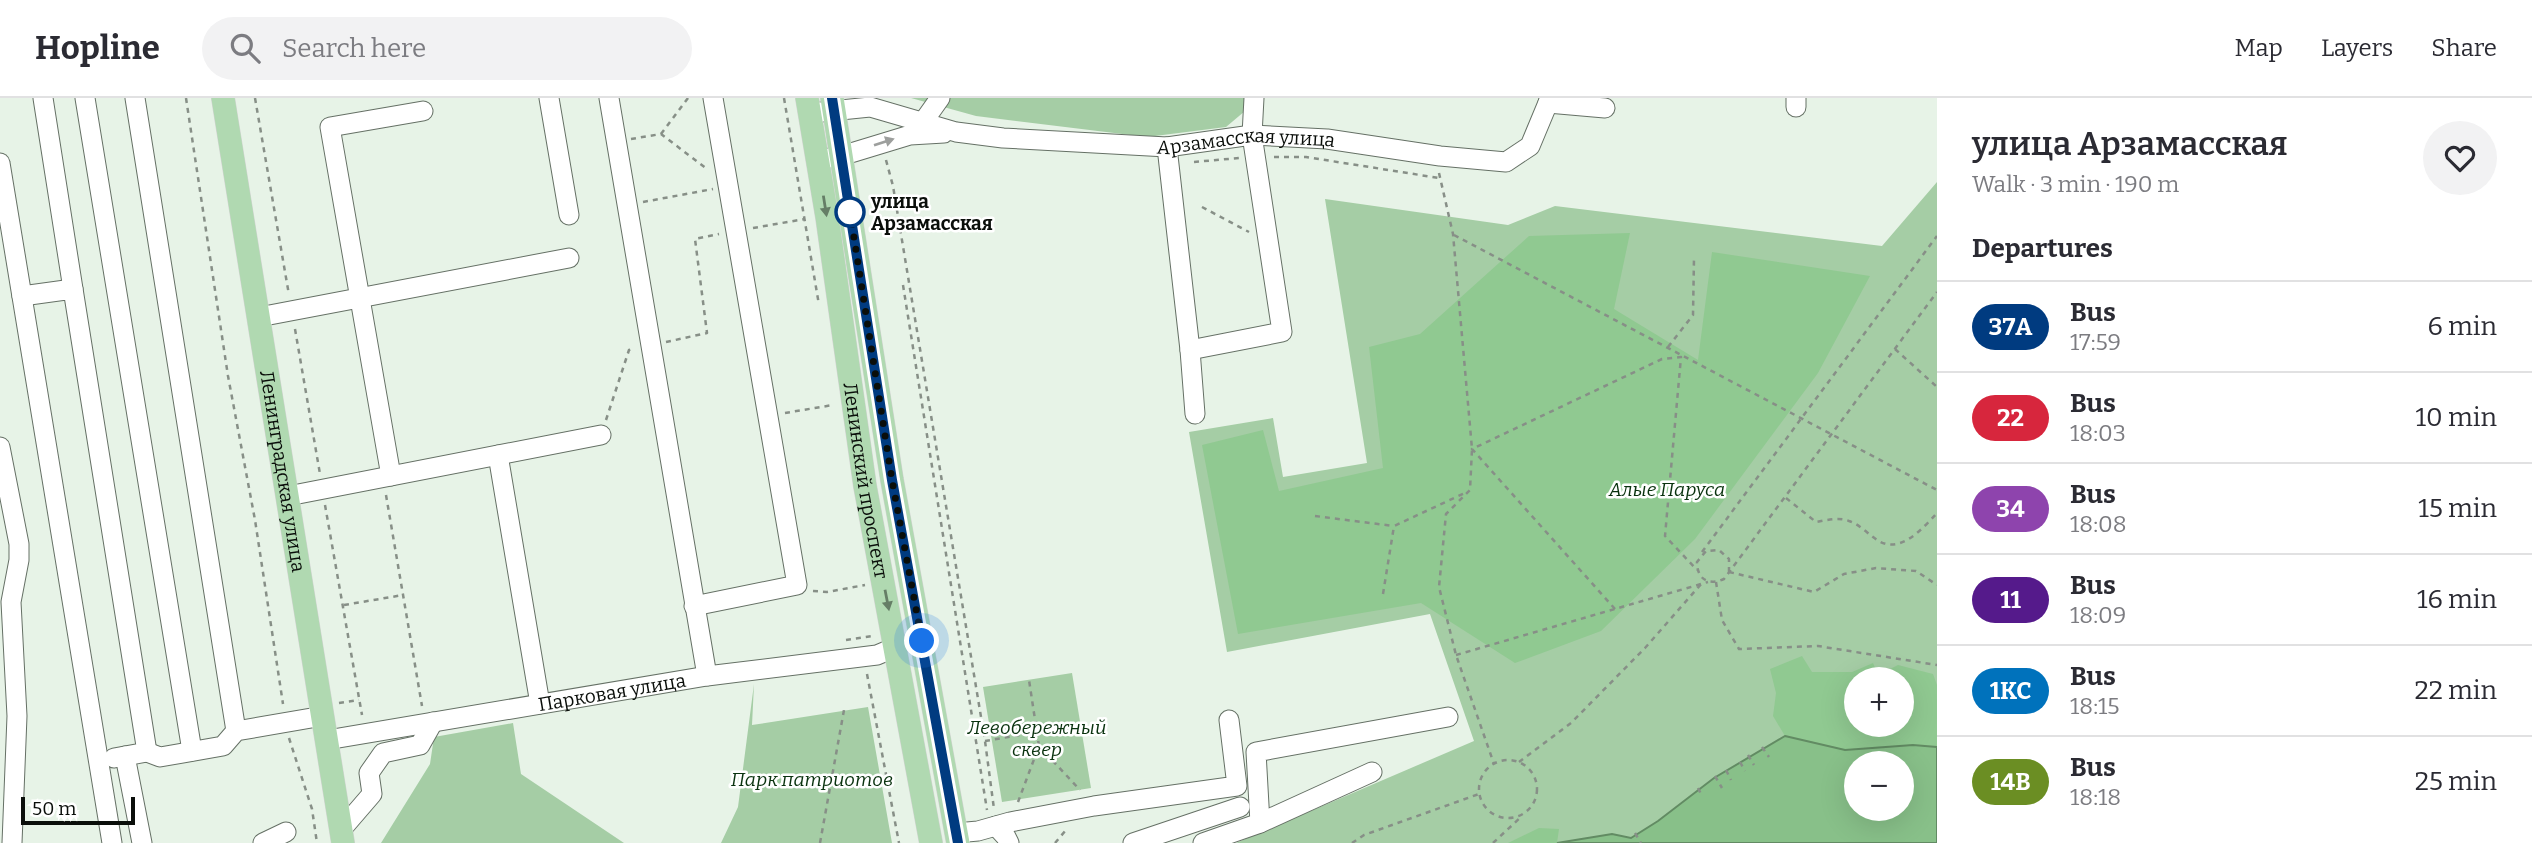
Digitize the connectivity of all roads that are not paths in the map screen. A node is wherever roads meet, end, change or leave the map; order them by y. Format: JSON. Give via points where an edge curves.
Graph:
{"nodes":[{"id":1,"x":43,"y":98,"type":"edge"},
{"id":2,"x":85,"y":98,"type":"edge"},
{"id":3,"x":135,"y":98,"type":"edge"},
{"id":4,"x":223,"y":98,"type":"edge"},
{"id":5,"x":549,"y":98,"type":"edge"},
{"id":6,"x":609,"y":98,"type":"edge"},
{"id":7,"x":713,"y":98,"type":"edge"},
{"id":8,"x":940,"y":98,"type":"edge"},
{"id":9,"x":1254,"y":98,"type":"edge"},
{"id":10,"x":1549,"y":101,"type":"edge"},
{"id":11,"x":833,"y":104,"type":"edge"},
{"id":12,"x":808,"y":106,"type":"edge"},
{"id":13,"x":894,"y":106,"type":"edge"},
{"id":14,"x":1605,"y":108,"type":"dead end"},
{"id":15,"x":423,"y":111,"type":"dead end"},
{"id":16,"x":923,"y":122,"type":"junction"},
{"id":17,"x":956,"y":132,"type":"junction"},
{"id":18,"x":1252,"y":135,"type":"junction"},
{"id":19,"x":1167,"y":147,"type":"junction"},
{"id":20,"x":841,"y":156,"type":"junction"},
{"id":21,"x":818,"y":159,"type":"junction"},
{"id":22,"x":0,"y":163,"type":"edge"},
{"id":23,"x":569,"y":215,"type":"dead end"},
{"id":24,"x":569,"y":258,"type":"dead end"},
{"id":25,"x":73,"y":289,"type":"junction"},
{"id":26,"x":22,"y":296,"type":"junction"},
{"id":27,"x":360,"y":298,"type":"junction"},
{"id":28,"x":259,"y":317,"type":"junction"},
{"id":29,"x":1191,"y":351,"type":"junction"},
{"id":30,"x":1195,"y":414,"type":"dead end"},
{"id":31,"x":601,"y":435,"type":"road end"},
{"id":32,"x":0,"y":447,"type":"edge"},
{"id":33,"x":498,"y":455,"type":"junction"},
{"id":34,"x":387,"y":477,"type":"junction"},
{"id":35,"x":288,"y":496,"type":"junction"},
{"id":36,"x":694,"y":606,"type":"junction"},
{"id":37,"x":896,"y":647,"type":"junction"},
{"id":38,"x":707,"y":676,"type":"junction"},
{"id":39,"x":540,"y":704,"type":"junction"},
{"id":40,"x":323,"y":716,"type":"junction"},
{"id":41,"x":428,"y":717,"type":"junction"},
{"id":42,"x":1448,"y":717,"type":"dead end"},
{"id":43,"x":1229,"y":720,"type":"dead end"},
{"id":44,"x":236,"y":731,"type":"junction"},
{"id":45,"x":327,"y":740,"type":"junction"},
{"id":46,"x":192,"y":751,"type":"junction"},
{"id":47,"x":147,"y":752,"type":"junction"},
{"id":48,"x":125,"y":756,"type":"junction"},
{"id":49,"x":98,"y":760,"type":"junction"},
{"id":50,"x":1372,"y":772,"type":"dead end"},
{"id":51,"x":1258,"y":784,"type":"junction"},
{"id":52,"x":1237,"y":786,"type":"junction"},
{"id":53,"x":1240,"y":807,"type":"dead end"},
{"id":54,"x":1260,"y":823,"type":"junction"},
{"id":55,"x":999,"y":825,"type":"junction"},
{"id":56,"x":286,"y":832,"type":"dead end"},
{"id":57,"x":342,"y":836,"type":"edge"},
{"id":58,"x":957,"y":838,"type":"edge"},
{"id":59,"x":930,"y":840,"type":"edge"},
{"id":60,"x":12,"y":843,"type":"edge"},
{"id":61,"x":112,"y":843,"type":"edge"},
{"id":62,"x":142,"y":843,"type":"edge"},
{"id":63,"x":263,"y":843,"type":"edge"},
{"id":64,"x":1009,"y":843,"type":"edge"},
{"id":65,"x":1133,"y":843,"type":"edge"},
{"id":66,"x":1203,"y":843,"type":"edge"}],
"edges":[{"from":1,"to":25,"type":"street"},
{"from":2,"to":46,"type":"street"},
{"from":3,"to":44,"type":"street"},
{"from":4,"to":28,"type":"main road","name":"Ленинградская улица"},
{"from":5,"to":23,"type":"street"},
{"from":6,"to":36,"type":"street"},
{"from":7,"to":36,"type":"street","via":[[797,585]]},
{"from":8,"to":16,"type":"street"},
{"from":9,"to":18,"type":"street"},
{"from":10,"to":14,"type":"street"},
{"from":10,"to":18,"type":"street","name":"Арзамасская улица","via":[[1530,146],[1506,163],[1327,139]]},
{"from":11,"to":12,"type":"street","name":"Ленинский проспект"},
{"from":11,"to":13,"type":"street","name":"Арзамасская улица"},
{"from":11,"to":20,"type":"main road","name":"Ленинский проспект"},
{"from":12,"to":21,"type":"main road","name":"Ленинский проспект"},
{"from":13,"to":16,"type":"street","name":"Арзамасская улица"},
{"from":15,"to":27,"type":"street","via":[[330,127]]},
{"from":16,"to":17,"type":"street","name":"Арзамасская улица"},
{"from":17,"to":19,"type":"street","name":"Арзамасская улица"},
{"from":20,"to":17,"type":"street","name":"Арзамасская улица","one_way":true,"via":[[910,135]]},
{"from":18,"to":19,"type":"street","name":"Арзамасская улица"},
{"from":18,"to":29,"type":"street","via":[[1282,332]]},
{"from":19,"to":29,"type":"street"},
{"from":20,"to":21,"type":"street","name":"Арзамасская улица"},
{"from":20,"to":58,"type":"main road","name":"Ленинский проспект","via":[[892,480]]},
{"from":21,"to":37,"type":"main road","name":"Ленинский проспект","one_way":true,"via":[[864,486]]},
{"from":22,"to":26,"type":"street"},
{"from":24,"to":27,"type":"street"},
{"from":25,"to":26,"type":"street"},
{"from":25,"to":47,"type":"street"},
{"from":26,"to":49,"type":"street"},
{"from":27,"to":28,"type":"street"},
{"from":27,"to":34,"type":"street"},
{"from":28,"to":35,"type":"main road","name":"Ленинградская улица"},
{"from":29,"to":30,"type":"street"},
{"from":31,"to":33,"type":"street"},
{"from":32,"to":60,"type":"street","via":[[19,544],[11,602],[17,716]]},
{"from":33,"to":34,"type":"street"},
{"from":33,"to":39,"type":"street"},
{"from":34,"to":35,"type":"street"},
{"from":35,"to":40,"type":"main road","name":"Ленинградская улица"},
{"from":36,"to":38,"type":"street"},
{"from":37,"to":38,"type":"street","name":"Парковая улица","via":[[877,655]]},
{"from":37,"to":59,"type":"main road","name":"Ленинский проспект"},
{"from":38,"to":39,"type":"street","name":"Парковая улица"},
{"from":39,"to":41,"type":"street","name":"Парковая улица"},
{"from":40,"to":44,"type":"street"},
{"from":40,"to":45,"type":"main road","name":"Ленинградская улица"},
{"from":41,"to":45,"type":"street","name":"Парковая улица"},
{"from":41,"to":57,"type":"street","via":[[420,746],[383,753],[369,773],[372,794]]},
{"from":42,"to":51,"type":"street","via":[[1256,752]]},
{"from":43,"to":52,"type":"street"},
{"from":44,"to":46,"type":"street","via":[[223,746]]},
{"from":45,"to":57,"type":"main road","name":"Ленинградская улица"},
{"from":46,"to":47,"type":"street","via":[[160,757]]},
{"from":47,"to":48,"type":"street"},
{"from":48,"to":49,"type":"street"},
{"from":48,"to":62,"type":"street"},
{"from":49,"to":61,"type":"street"},
{"from":50,"to":54,"type":"street"},
{"from":51,"to":52,"type":"street"},
{"from":51,"to":54,"type":"street"},
{"from":52,"to":55,"type":"street"},
{"from":53,"to":65,"type":"street"},
{"from":54,"to":66,"type":"street"},
{"from":55,"to":58,"type":"street"},
{"from":55,"to":64,"type":"street"},
{"from":56,"to":63,"type":"street"},
{"from":58,"to":59,"type":"main road"}]}
